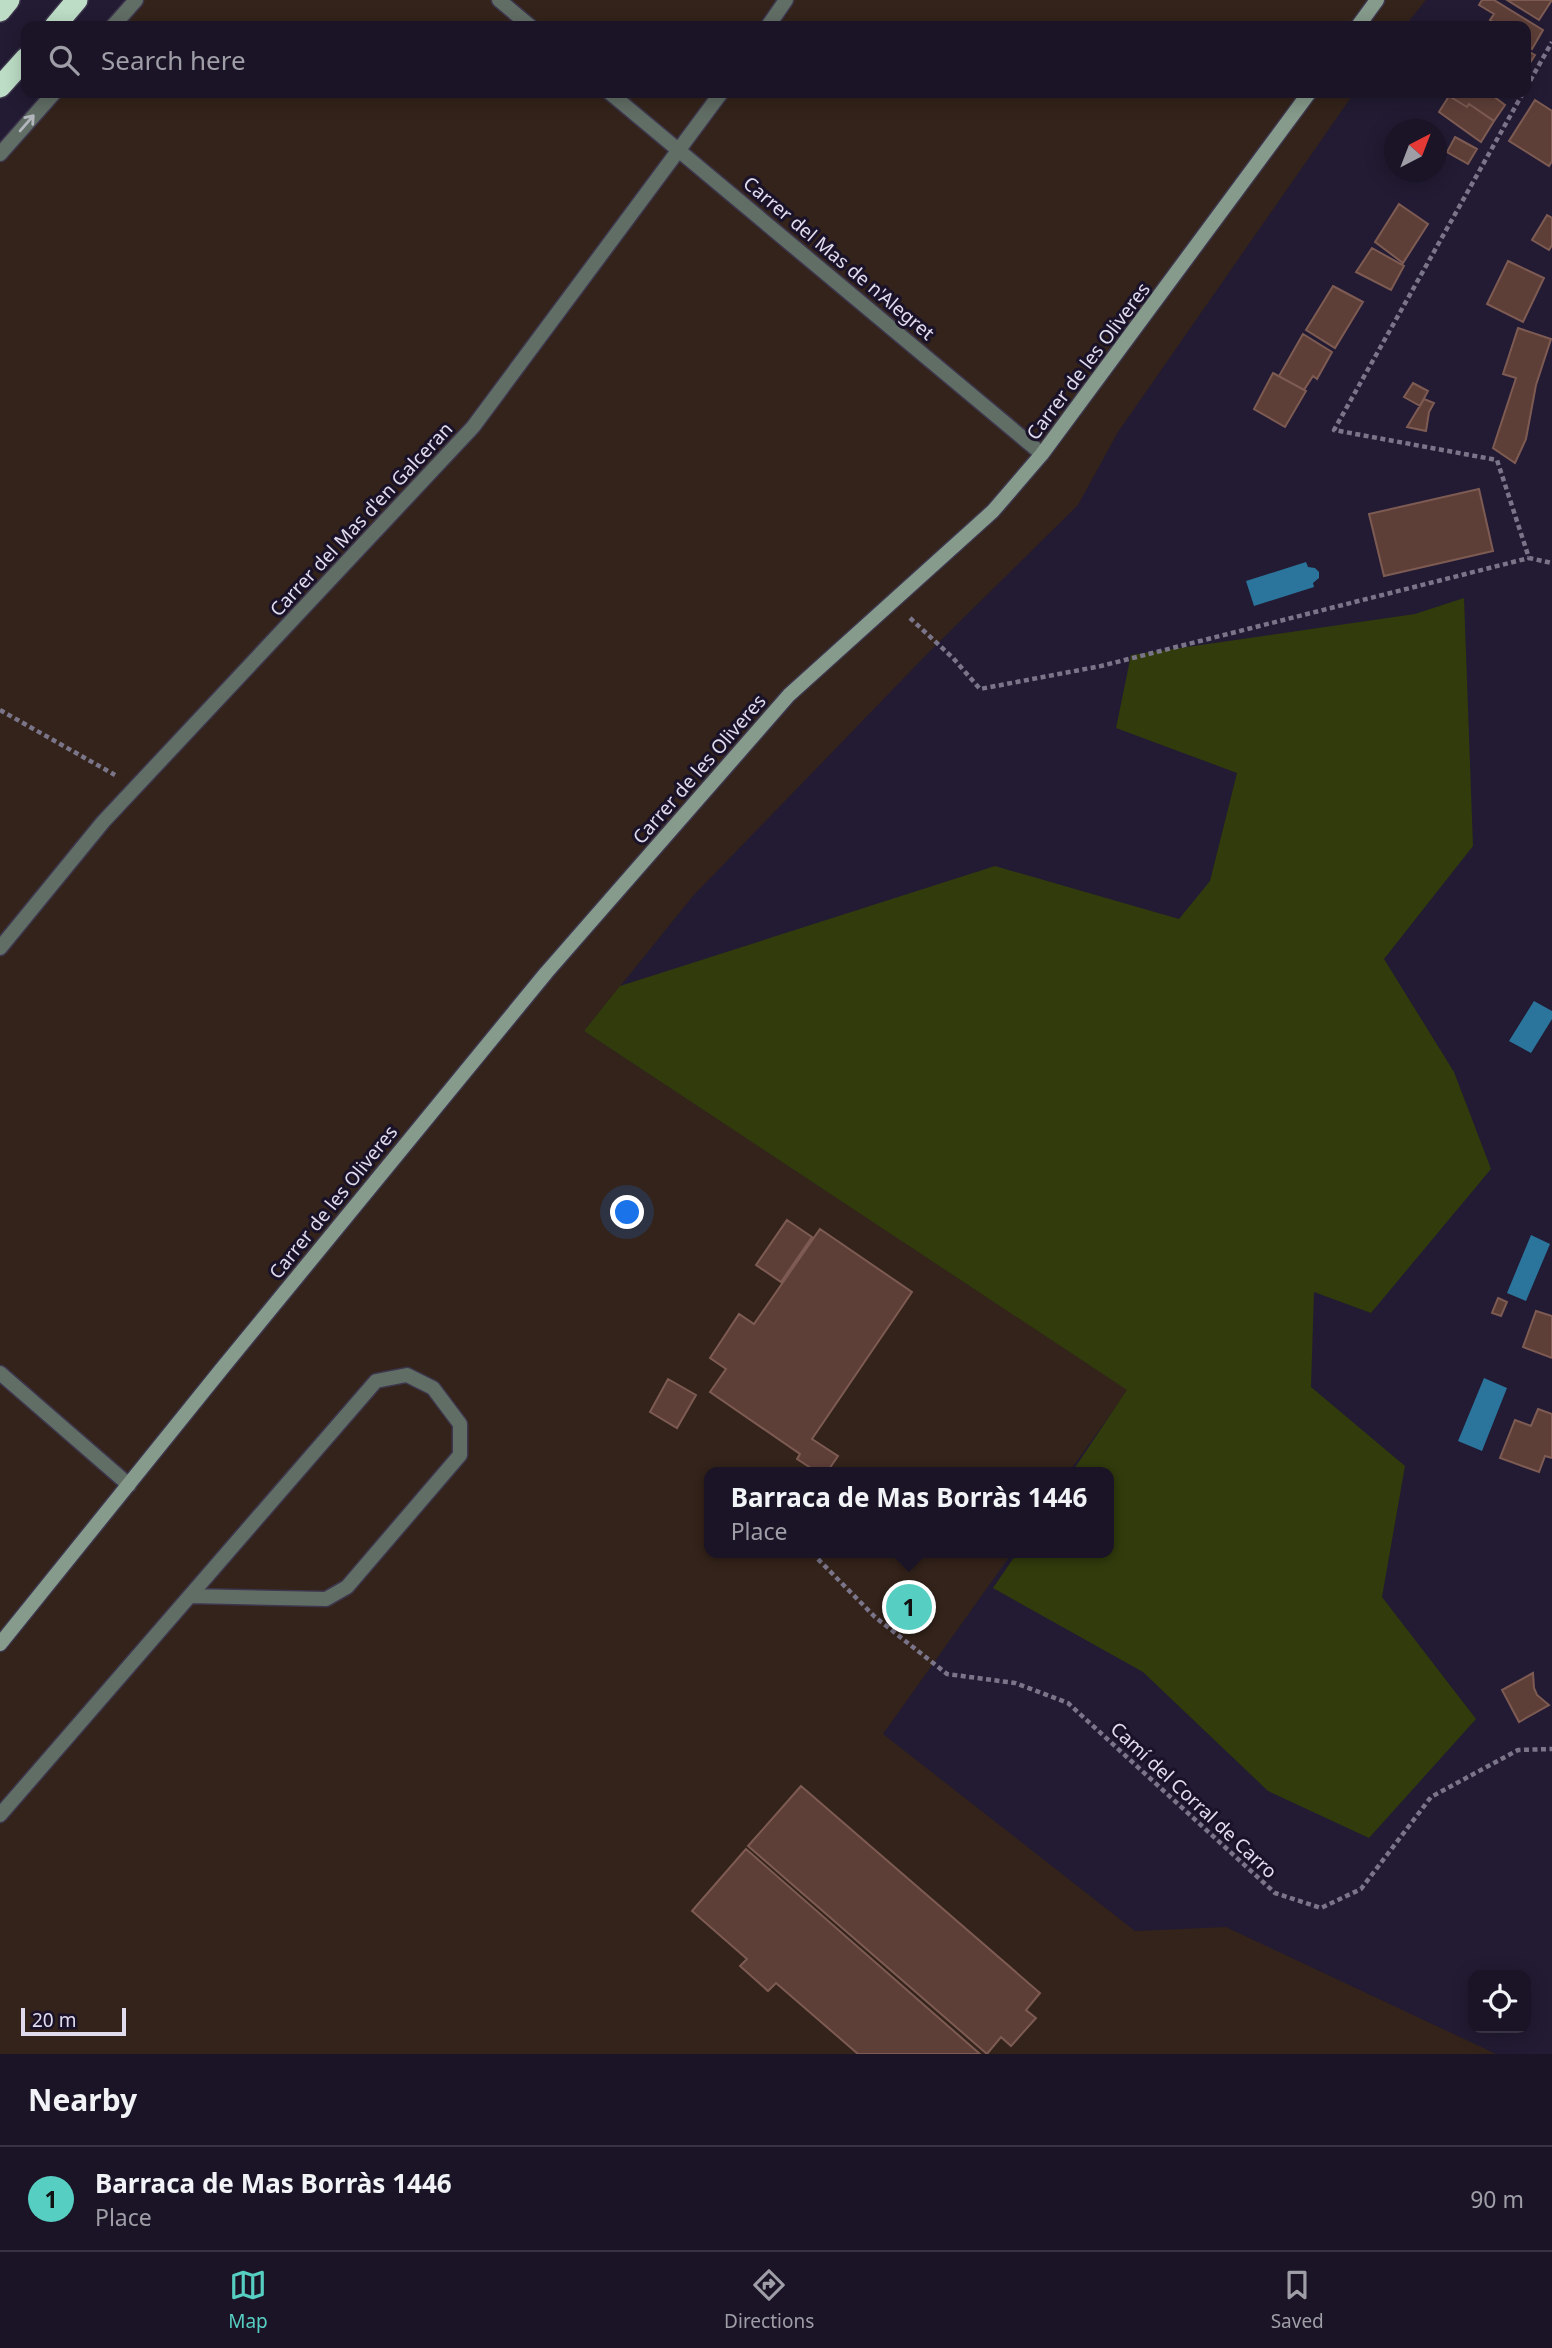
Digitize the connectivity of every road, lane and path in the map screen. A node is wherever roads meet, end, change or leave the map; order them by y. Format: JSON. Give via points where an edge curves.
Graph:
{"nodes":[{"id":1,"x":9,"y":0,"type":"edge"},
{"id":2,"x":77,"y":0,"type":"edge"},
{"id":3,"x":136,"y":0,"type":"edge"},
{"id":4,"x":499,"y":0,"type":"edge"},
{"id":5,"x":786,"y":0,"type":"edge"},
{"id":6,"x":1377,"y":0,"type":"edge"},
{"id":7,"x":0,"y":11,"type":"edge"},
{"id":8,"x":59,"y":21,"type":"edge"},
{"id":9,"x":117,"y":21,"type":"edge"},
{"id":10,"x":524,"y":21,"type":"edge"},
{"id":11,"x":771,"y":21,"type":"edge"},
{"id":12,"x":1362,"y":21,"type":"edge"},
{"id":13,"x":1552,"y":41,"type":"edge"},
{"id":14,"x":21,"y":64,"type":"edge"},
{"id":15,"x":1531,"y":79,"type":"edge"},
{"id":16,"x":0,"y":87,"type":"edge"},
{"id":17,"x":50,"y":98,"type":"edge"},
{"id":18,"x":616,"y":98,"type":"edge"},
{"id":19,"x":716,"y":98,"type":"edge"},
{"id":20,"x":1305,"y":98,"type":"edge"},
{"id":21,"x":1520,"y":98,"type":"edge"},
{"id":22,"x":680,"y":150,"type":"junction"},
{"id":23,"x":0,"y":154,"type":"edge"},
{"id":24,"x":1042,"y":454,"type":"junction"},
{"id":25,"x":1529,"y":558,"type":"junction"},
{"id":26,"x":1552,"y":563,"type":"edge"},
{"id":27,"x":892,"y":602,"type":"junction"},
{"id":28,"x":0,"y":710,"type":"edge"},
{"id":29,"x":136,"y":787,"type":"junction"},
{"id":30,"x":0,"y":948,"type":"edge"},
{"id":31,"x":0,"y":1373,"type":"edge"},
{"id":32,"x":130,"y":1485,"type":"junction"},
{"id":33,"x":817,"y":1558,"type":"edge"},
{"id":34,"x":190,"y":1596,"type":"junction"},
{"id":35,"x":0,"y":1644,"type":"edge"},
{"id":36,"x":1552,"y":1749,"type":"edge"},
{"id":37,"x":0,"y":1815,"type":"edge"}],
"edges":[{"from":1,"to":7,"type":"highway"},
{"from":2,"to":8,"type":"highway"},
{"from":3,"to":9,"type":"street"},
{"from":4,"to":10,"type":"street"},
{"from":5,"to":11,"type":"street"},
{"from":6,"to":12,"type":"street"},
{"from":13,"to":15,"type":"path"},
{"from":14,"to":16,"type":"highway"},
{"from":23,"to":17,"type":"street","one_way":true},
{"from":18,"to":22,"type":"street","name":"Carrer del Mas de n'Alegret"},
{"from":19,"to":22,"type":"street","name":"Carrer del Mas d'en Galceran"},
{"from":20,"to":24,"type":"street","name":"Carrer de les Oliveres"},
{"from":21,"to":25,"type":"path","via":[[1334,430],[1497,460]]},
{"from":22,"to":24,"type":"street","name":"Carrer del Mas de n'Alegret"},
{"from":22,"to":29,"type":"street","name":"Carrer del Mas d'en Galceran","via":[[473,427]]},
{"from":24,"to":27,"type":"street","name":"Carrer de les Oliveres","via":[[993,511]]},
{"from":25,"to":26,"type":"path"},
{"from":25,"to":27,"type":"path","via":[[1101,666],[980,689]]},
{"from":27,"to":32,"type":"street","name":"Carrer de les Oliveres","via":[[789,695],[546,973]]},
{"from":28,"to":29,"type":"path"},
{"from":29,"to":30,"type":"street","name":"Carrer del Mas d'en Galceran"},
{"from":31,"to":32,"type":"street"},
{"from":32,"to":35,"type":"street","name":"Carrer de les Oliveres"},
{"from":33,"to":36,"type":"path","name":"Camí del Corral de Carro","via":[[875,1617],[947,1674],[1015,1683],[1068,1703],[1275,1893],[1321,1908],[1361,1889],[1432,1797],[1518,1750]]},
{"from":34,"to":34,"type":"street","via":[[376,1381],[407,1375],[433,1388],[460,1424],[460,1455],[347,1587],[326,1599]]},
{"from":34,"to":37,"type":"street"}]}
